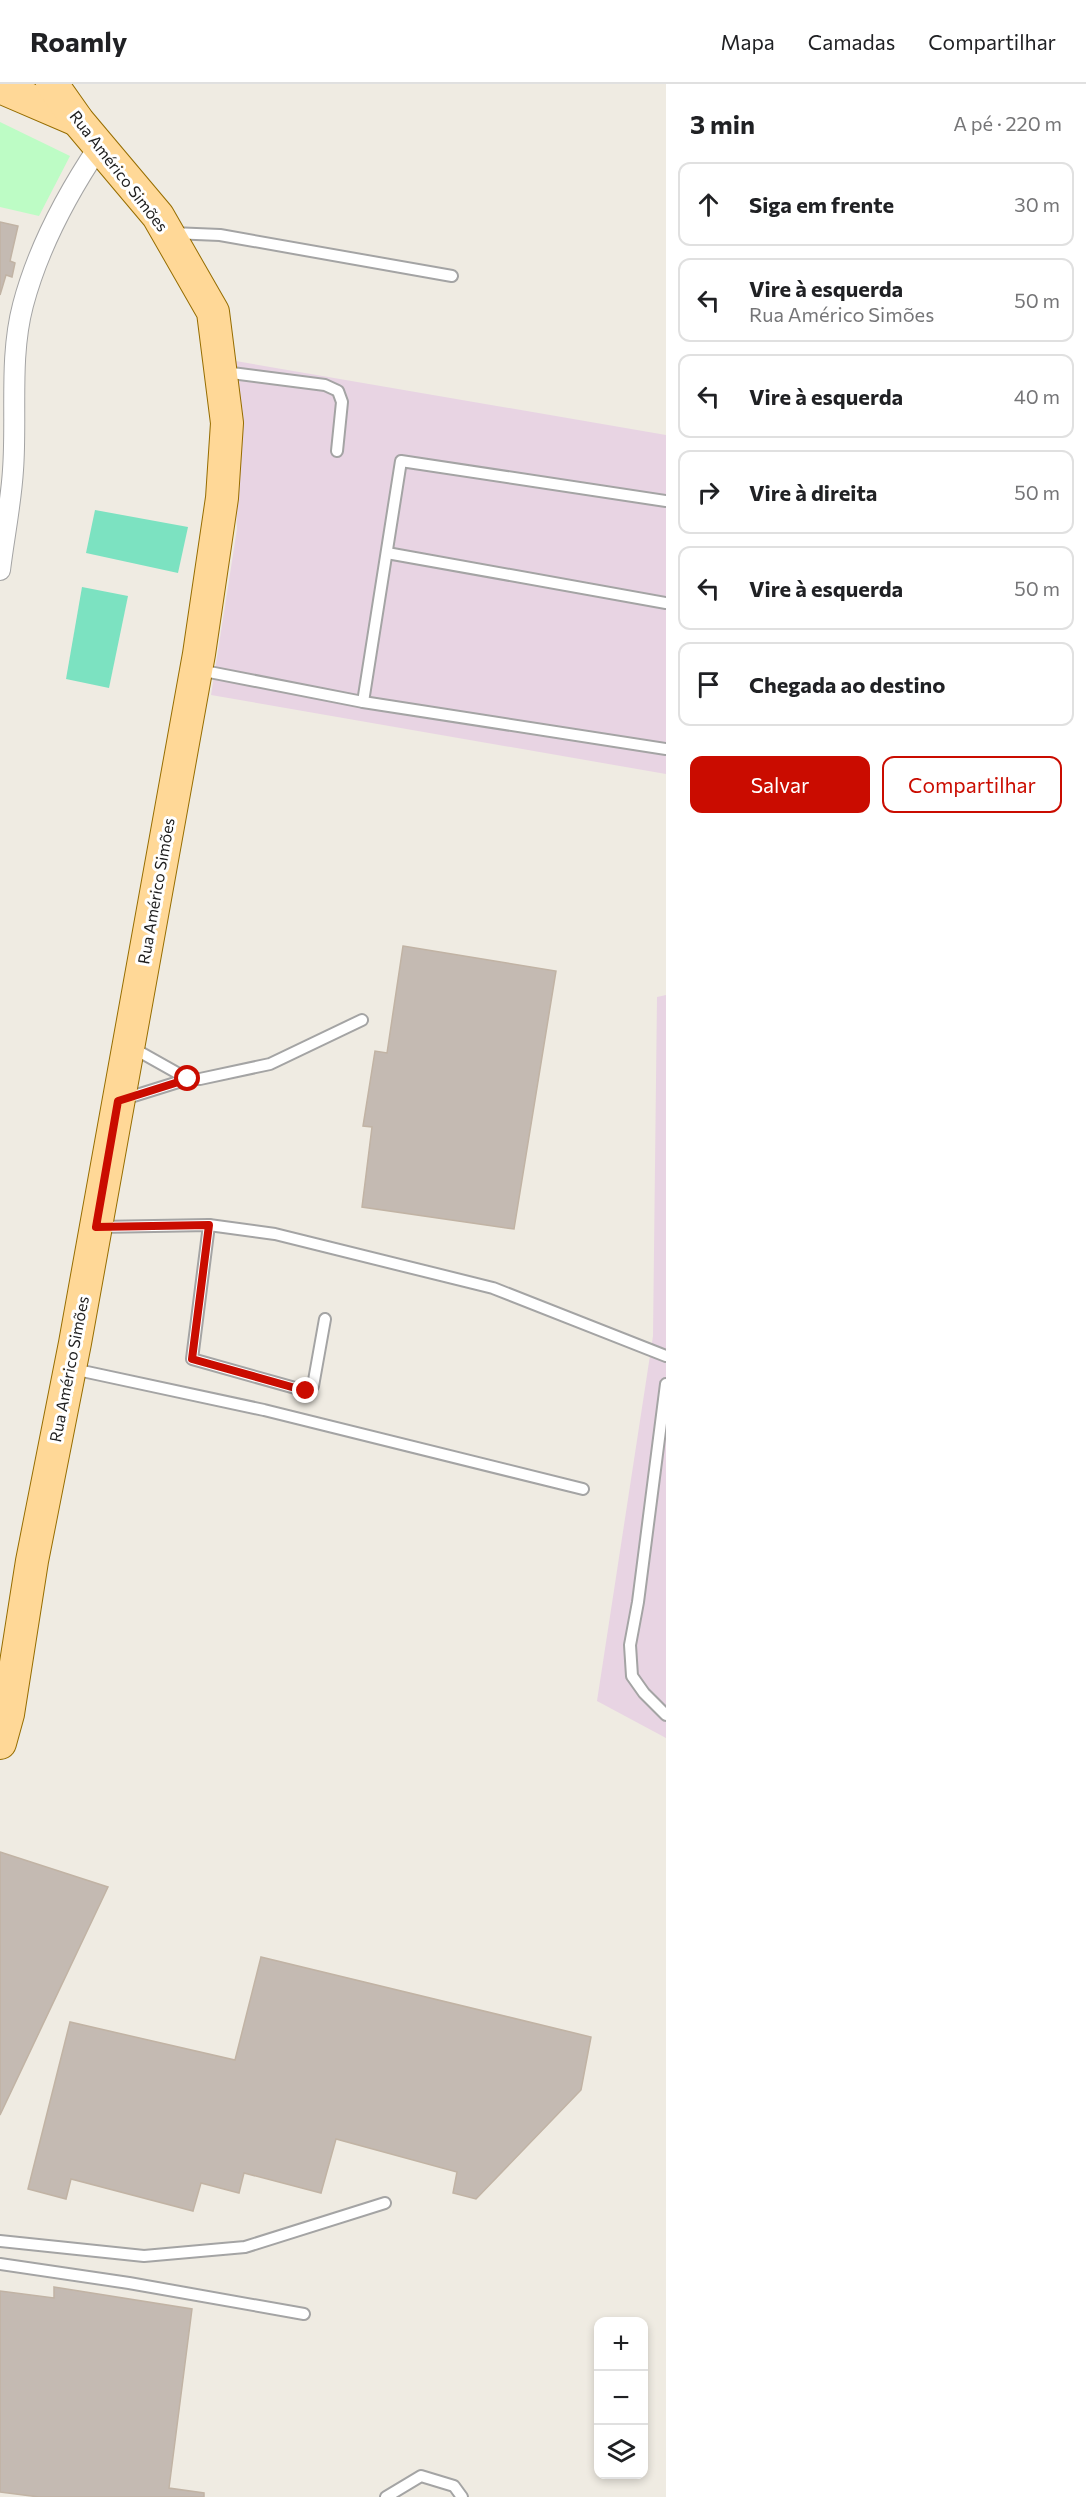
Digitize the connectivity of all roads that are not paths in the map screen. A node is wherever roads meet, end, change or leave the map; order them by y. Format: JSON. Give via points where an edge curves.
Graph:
{"nodes":[{"id":1,"x":52,"y":84,"type":"edge"},
{"id":2,"x":0,"y":87,"type":"edge"},
{"id":3,"x":78,"y":121,"type":"junction"},
{"id":4,"x":100,"y":145,"type":"junction"},
{"id":5,"x":169,"y":233,"type":"junction"},
{"id":6,"x":452,"y":276,"type":"dead end"},
{"id":7,"x":221,"y":372,"type":"junction"},
{"id":8,"x":337,"y":451,"type":"dead end"},
{"id":9,"x":666,"y":501,"type":"edge"},
{"id":10,"x":387,"y":553,"type":"junction"},
{"id":11,"x":0,"y":570,"type":"edge"},
{"id":12,"x":666,"y":603,"type":"edge"},
{"id":13,"x":196,"y":670,"type":"junction"},
{"id":14,"x":363,"y":702,"type":"junction"},
{"id":15,"x":666,"y":749,"type":"edge"},
{"id":16,"x":362,"y":1020,"type":"dead end"},
{"id":17,"x":128,"y":1046,"type":"junction"},
{"id":18,"x":188,"y":1079,"type":"junction"},
{"id":19,"x":118,"y":1101,"type":"junction"},
{"id":20,"x":209,"y":1225,"type":"junction"},
{"id":21,"x":96,"y":1227,"type":"junction"},
{"id":22,"x":325,"y":1318,"type":"dead end"},
{"id":23,"x":666,"y":1356,"type":"edge"},
{"id":24,"x":70,"y":1369,"type":"junction"},
{"id":25,"x":666,"y":1384,"type":"edge"},
{"id":26,"x":583,"y":1489,"type":"dead end"},
{"id":27,"x":666,"y":1715,"type":"edge"},
{"id":28,"x":0,"y":1743,"type":"edge"},
{"id":29,"x":385,"y":2203,"type":"dead end"},
{"id":30,"x":0,"y":2241,"type":"edge"},
{"id":31,"x":0,"y":2264,"type":"edge"},
{"id":32,"x":304,"y":2314,"type":"dead end"},
{"id":33,"x":386,"y":2497,"type":"edge"},
{"id":34,"x":462,"y":2497,"type":"edge"}],
"edges":[{"from":1,"to":3,"type":"main road","name":"Rua Américo Simões"},
{"from":2,"to":3,"type":"main road"},
{"from":3,"to":4,"type":"main road","name":"Rua Américo Simões"},
{"from":4,"to":5,"type":"main road","name":"Rua Américo Simões"},
{"from":4,"to":11,"type":"street","via":[[68,196],[22,306],[16,353],[13,471]]},
{"from":5,"to":6,"type":"lane","via":[[220,235]]},
{"from":5,"to":7,"type":"main road","name":"Rua Américo Simões","via":[[213,312]]},
{"from":7,"to":8,"type":"lane","via":[[325,385],[338,391],[342,402]]},
{"from":7,"to":13,"type":"main road","name":"Rua Américo Simões","via":[[226,423],[222,498]]},
{"from":9,"to":10,"type":"lane","via":[[401,461]]},
{"from":10,"to":12,"type":"lane"},
{"from":10,"to":14,"type":"lane"},
{"from":13,"to":14,"type":"lane"},
{"from":13,"to":17,"type":"main road","name":"Rua Américo Simões"},
{"from":14,"to":15,"type":"lane"},
{"from":16,"to":18,"type":"lane","via":[[270,1064],[243,1072]]},
{"from":17,"to":18,"type":"lane"},
{"from":17,"to":19,"type":"main road","name":"Rua Américo Simões"},
{"from":18,"to":19,"type":"lane"},
{"from":19,"to":21,"type":"main road","name":"Rua Américo Simões"},
{"from":20,"to":21,"type":"lane"},
{"from":20,"to":22,"type":"lane","via":[[192,1359],[306,1391],[313,1386]]},
{"from":20,"to":23,"type":"lane","via":[[275,1234],[493,1288]]},
{"from":21,"to":24,"type":"main road","name":"Rua Américo Simões"},
{"from":24,"to":26,"type":"lane","via":[[264,1410]]},
{"from":24,"to":28,"type":"main road","name":"Rua Américo Simões"},
{"from":25,"to":27,"type":"lane","via":[[630,1645],[632,1677]]},
{"from":29,"to":30,"type":"lane","via":[[245,2247],[144,2256]]},
{"from":31,"to":32,"type":"lane"},
{"from":33,"to":34,"type":"lane","via":[[421,2476],[454,2486]]}]}
